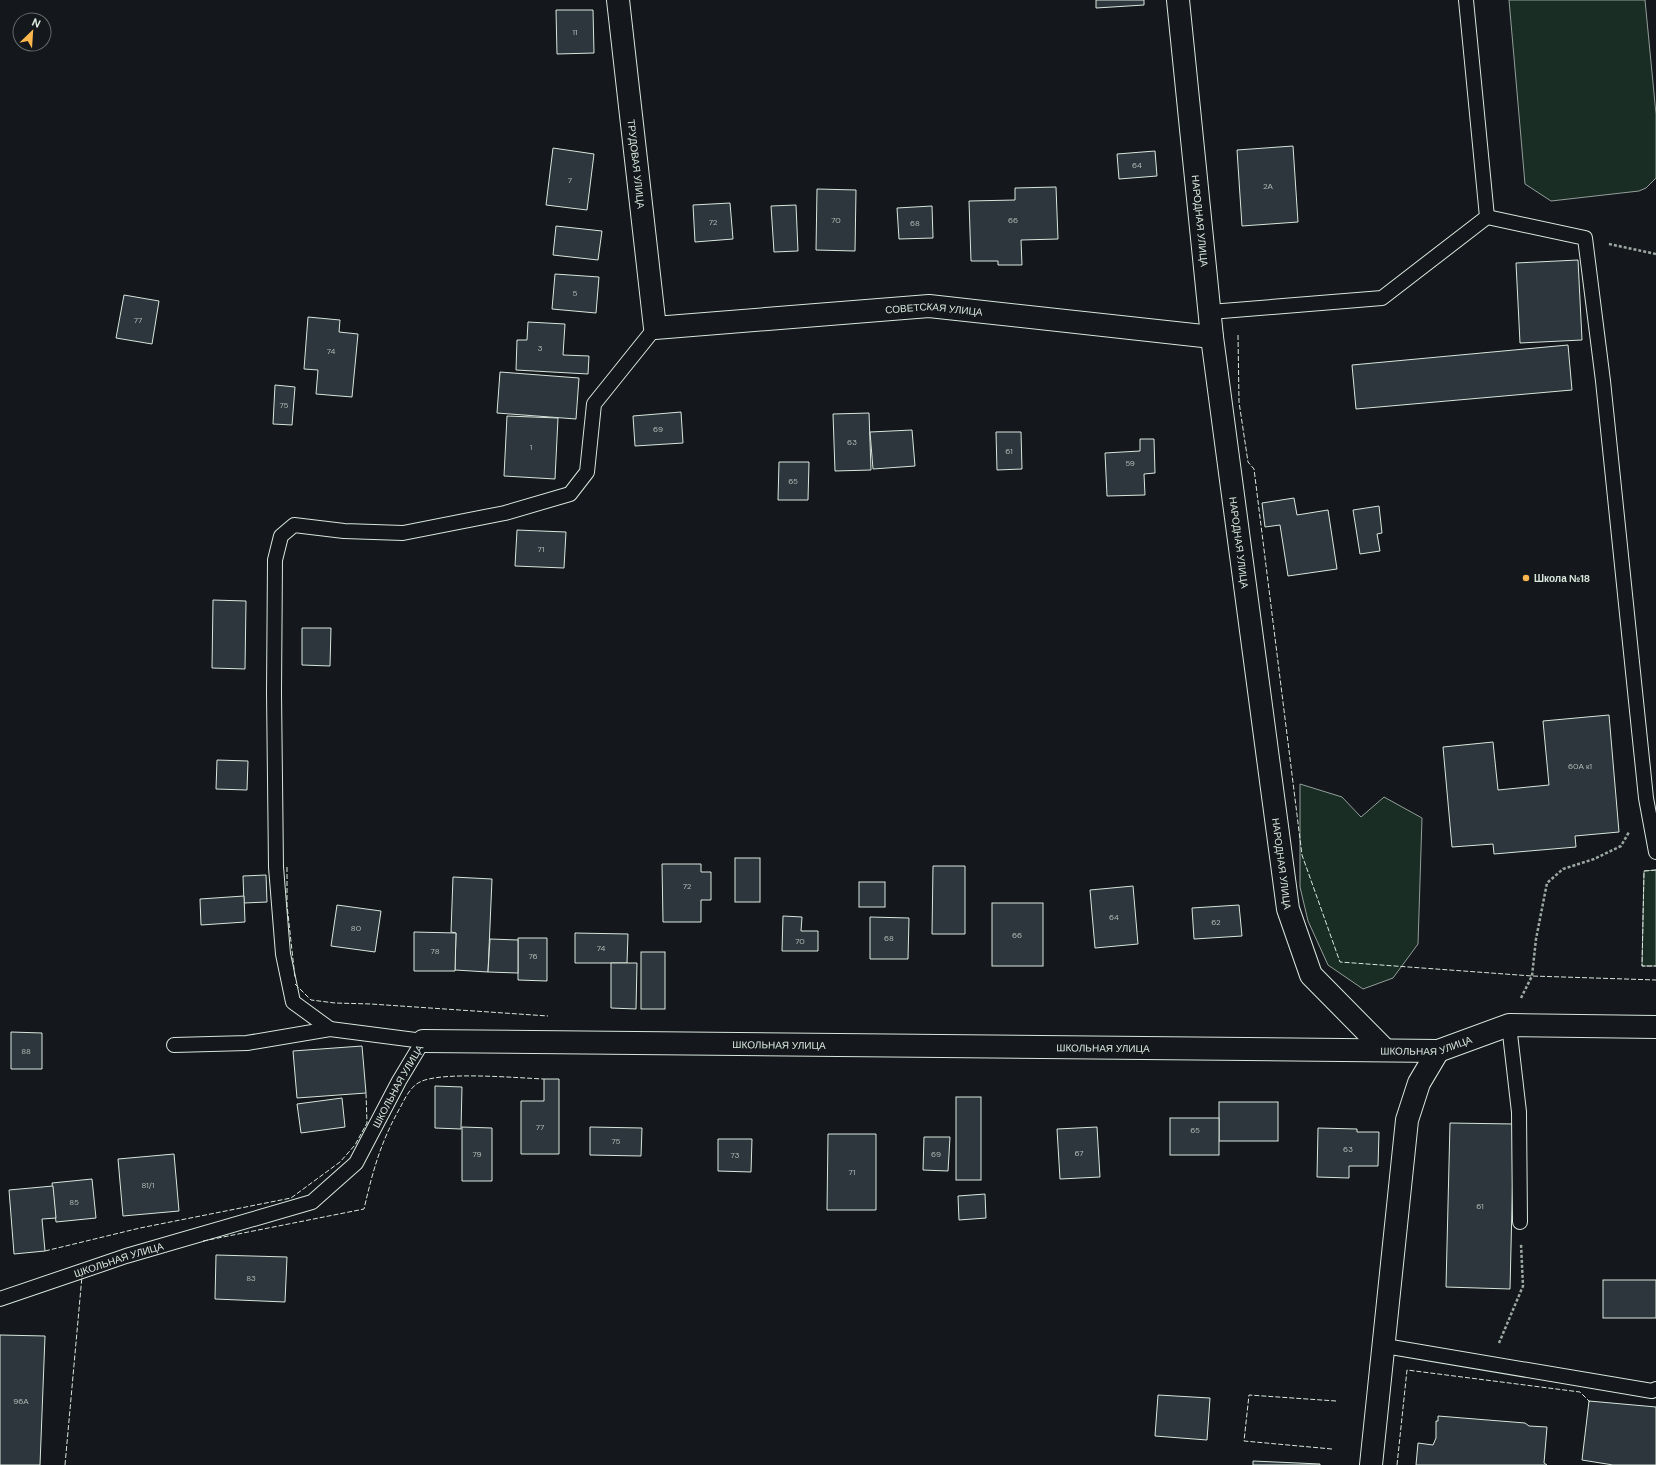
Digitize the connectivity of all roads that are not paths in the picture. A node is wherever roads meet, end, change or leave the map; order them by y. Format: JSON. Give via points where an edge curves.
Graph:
{"nodes":[{"id":1,"x":618,"y":0,"type":"edge"},
{"id":2,"x":1178,"y":0,"type":"edge"},
{"id":3,"x":1466,"y":0,"type":"edge"},
{"id":4,"x":1487,"y":217,"type":"junction"},
{"id":5,"x":1210,"y":312,"type":"junction"},
{"id":6,"x":654,"y":328,"type":"junction"},
{"id":7,"x":1212,"y":337,"type":"junction"},
{"id":8,"x":1656,"y":852,"type":"edge"},
{"id":9,"x":1508,"y":1025,"type":"junction"},
{"id":10,"x":1656,"y":1027,"type":"edge"},
{"id":11,"x":330,"y":1029,"type":"junction"},
{"id":12,"x":423,"y":1041,"type":"junction"},
{"id":13,"x":174,"y":1045,"type":"dead end"},
{"id":14,"x":1385,"y":1050,"type":"junction"},
{"id":15,"x":1438,"y":1050,"type":"junction"},
{"id":16,"x":1520,"y":1222,"type":"road end"},
{"id":17,"x":0,"y":1299,"type":"edge"},
{"id":18,"x":1385,"y":1346,"type":"junction"},
{"id":19,"x":1656,"y":1389,"type":"edge"},
{"id":20,"x":1372,"y":1465,"type":"edge"}],
"edges":[{"from":1,"to":6,"type":"street","name":"ТРУДОВАЯ УЛИЦА"},
{"from":2,"to":5,"type":"street","name":"НАРОДНАЯ УЛИЦА"},
{"from":3,"to":4,"type":"lane"},
{"from":4,"to":5,"type":"lane","via":[[1382,298]]},
{"from":4,"to":8,"type":"lane","via":[[1585,238],[1603,381],[1646,798]]},
{"from":5,"to":7,"type":"street","name":"НАРОДНАЯ УЛИЦА"},
{"from":6,"to":7,"type":"street","name":"СОВЕТСКАЯ УЛИЦА","via":[[929,306]]},
{"from":6,"to":11,"type":"lane","via":[[594,404],[587,472],[570,494],[505,513],[402,533],[344,531],[294,524],[282,536],[275,560],[274,692],[276,867],[283,954],[292,1002]]},
{"from":7,"to":14,"type":"street","name":"НАРОДНАЯ УЛИЦА","via":[[1288,909],[1311,976]]},
{"from":9,"to":10,"type":"street","name":"ШКОЛЬНАЯ УЛИЦА"},
{"from":9,"to":15,"type":"street","name":"ШКОЛЬНАЯ УЛИЦА"},
{"from":9,"to":16,"type":"lane","via":[[1519,1112]]},
{"from":11,"to":12,"type":"lane"},
{"from":11,"to":13,"type":"lane","via":[[247,1043]]},
{"from":12,"to":14,"type":"street","name":"ШКОЛЬНАЯ УЛИЦА"},
{"from":12,"to":17,"type":"lane","name":"ШКОЛЬНАЯ УЛИЦА","via":[[356,1163],[312,1202],[126,1256]]},
{"from":14,"to":15,"type":"street","name":"ШКОЛЬНАЯ УЛИЦА"},
{"from":15,"to":18,"type":"street","via":[[1419,1084],[1407,1120]]},
{"from":18,"to":19,"type":"lane"},
{"from":18,"to":20,"type":"street"}]}
